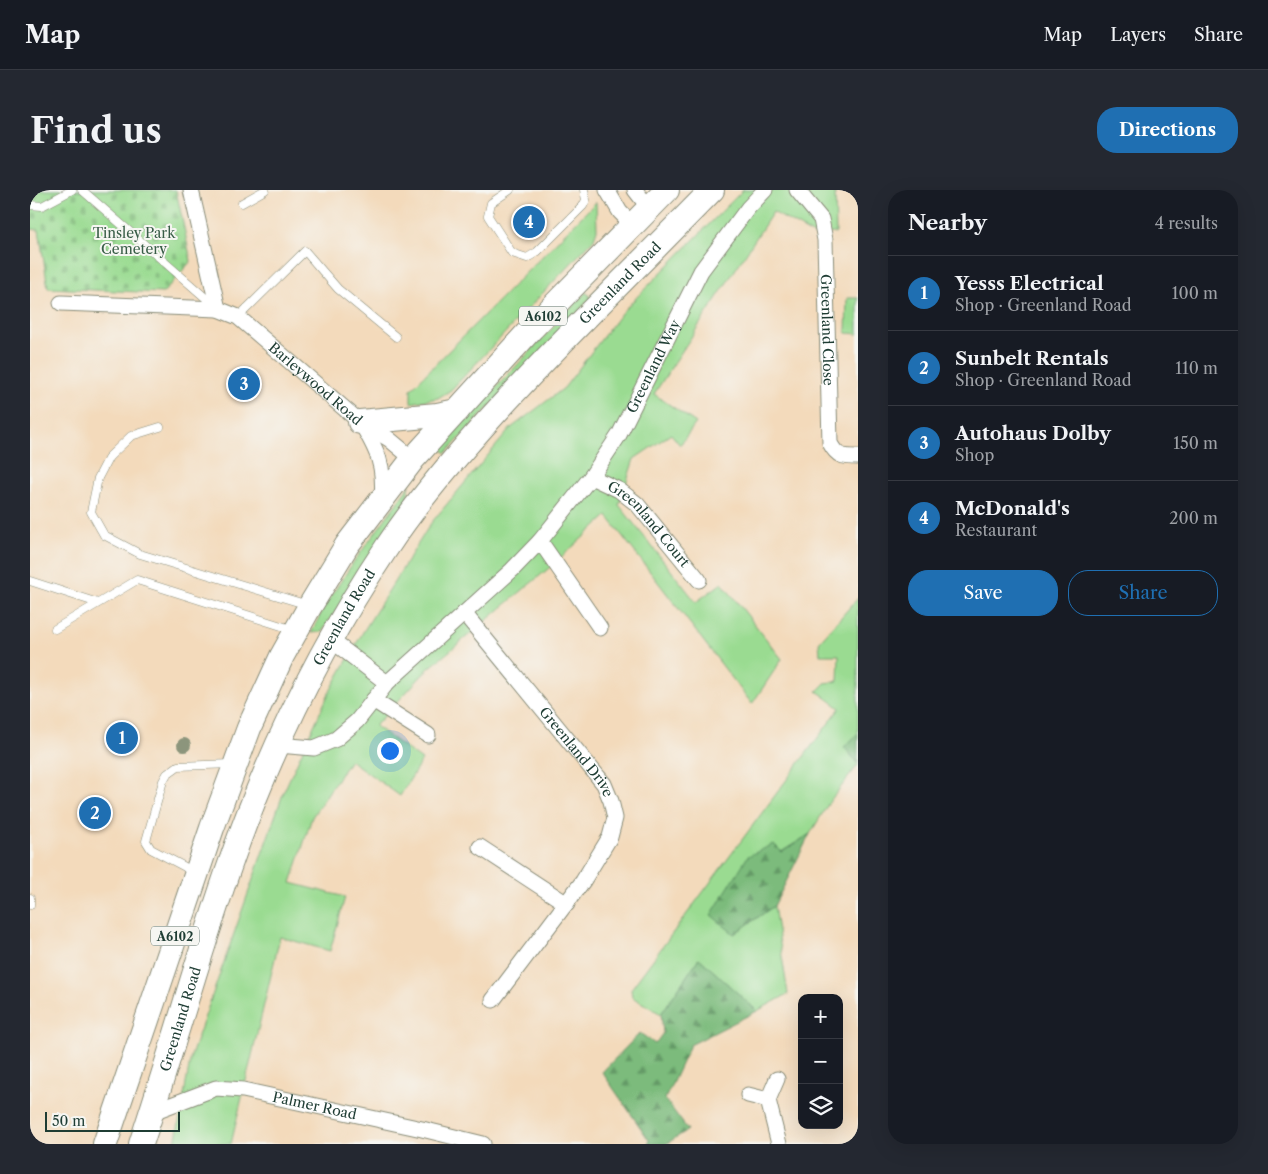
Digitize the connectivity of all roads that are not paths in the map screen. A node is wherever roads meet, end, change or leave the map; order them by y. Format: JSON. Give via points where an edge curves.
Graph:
{"nodes":[{"id":1,"x":72,"y":190,"type":"edge"},
{"id":2,"x":82,"y":190,"type":"edge"},
{"id":3,"x":191,"y":190,"type":"edge"},
{"id":4,"x":265,"y":190,"type":"edge"},
{"id":5,"x":510,"y":190,"type":"edge"},
{"id":6,"x":584,"y":190,"type":"edge"},
{"id":7,"x":607,"y":190,"type":"edge"},
{"id":8,"x":667,"y":190,"type":"edge"},
{"id":9,"x":712,"y":190,"type":"edge"},
{"id":10,"x":765,"y":190,"type":"edge"},
{"id":11,"x":797,"y":190,"type":"edge"},
{"id":12,"x":242,"y":203,"type":"dead end"},
{"id":13,"x":30,"y":205,"type":"edge"},
{"id":14,"x":639,"y":207,"type":"edge"},
{"id":15,"x":663,"y":240,"type":"junction"},
{"id":16,"x":61,"y":303,"type":"dead end"},
{"id":17,"x":218,"y":309,"type":"junction"},
{"id":18,"x":238,"y":317,"type":"junction"},
{"id":19,"x":396,"y":337,"type":"dead end"},
{"id":20,"x":457,"y":411,"type":"junction"},
{"id":21,"x":360,"y":422,"type":"junction"},
{"id":22,"x":160,"y":427,"type":"dead end"},
{"id":23,"x":858,"y":457,"type":"edge"},
{"id":24,"x":413,"y":459,"type":"junction"},
{"id":25,"x":591,"y":477,"type":"junction"},
{"id":26,"x":424,"y":497,"type":"junction"},
{"id":27,"x":382,"y":498,"type":"junction"},
{"id":28,"x":540,"y":541,"type":"junction"},
{"id":29,"x":699,"y":580,"type":"dead end"},
{"id":30,"x":30,"y":581,"type":"edge"},
{"id":31,"x":98,"y":603,"type":"junction"},
{"id":32,"x":310,"y":606,"type":"junction"},
{"id":33,"x":464,"y":613,"type":"junction"},
{"id":34,"x":600,"y":628,"type":"dead end"},
{"id":35,"x":55,"y":629,"type":"dead end"},
{"id":36,"x":296,"y":630,"type":"junction"},
{"id":37,"x":331,"y":640,"type":"junction"},
{"id":38,"x":282,"y":656,"type":"junction"},
{"id":39,"x":387,"y":683,"type":"junction"},
{"id":40,"x":373,"y":700,"type":"junction"},
{"id":41,"x":428,"y":735,"type":"dead end"},
{"id":42,"x":278,"y":745,"type":"junction"},
{"id":43,"x":236,"y":764,"type":"junction"},
{"id":44,"x":480,"y":847,"type":"dead end"},
{"id":45,"x":196,"y":876,"type":"junction"},
{"id":46,"x":30,"y":898,"type":"edge"},
{"id":47,"x":566,"y":904,"type":"junction"},
{"id":48,"x":30,"y":905,"type":"edge"},
{"id":49,"x":493,"y":1000,"type":"dead end"},
{"id":50,"x":777,"y":1079,"type":"dead end"},
{"id":51,"x":748,"y":1095,"type":"dead end"},
{"id":52,"x":768,"y":1100,"type":"junction"},
{"id":53,"x":150,"y":1113,"type":"junction"},
{"id":54,"x":142,"y":1143,"type":"edge"},
{"id":55,"x":105,"y":1144,"type":"edge"},
{"id":56,"x":483,"y":1144,"type":"edge"},
{"id":57,"x":779,"y":1144,"type":"edge"}],
"edges":[{"from":1,"to":13,"type":"lane","via":[[42,206]]},
{"from":2,"to":17,"type":"lane"},
{"from":3,"to":17,"type":"street"},
{"from":4,"to":12,"type":"lane"},
{"from":5,"to":6,"type":"lane","via":[[491,203],[488,216],[512,253],[527,258],[537,252],[582,206],[586,200]]},
{"from":7,"to":14,"type":"street","via":[[620,212]]},
{"from":8,"to":14,"type":"highway","number":"A6102"},
{"from":9,"to":15,"type":"highway","name":"Greenland Road","number":"A6102"},
{"from":10,"to":25,"type":"street","name":"Greenland Way","via":[[701,271],[619,434]]},
{"from":11,"to":23,"type":"street","name":"Greenland Close","via":[[821,219],[825,240],[830,443],[834,452],[842,457]]},
{"from":14,"to":15,"type":"highway"},
{"from":14,"to":20,"type":"highway","number":"A6102"},
{"from":15,"to":26,"type":"highway","name":"Greenland Road","number":"A6102","via":[[506,400]]},
{"from":16,"to":17,"type":"street","name":"Barleywood Road"},
{"from":17,"to":18,"type":"street","name":"Barleywood Road"},
{"from":18,"to":19,"type":"lane","via":[[305,251],[338,289]]},
{"from":18,"to":21,"type":"street","name":"Barleywood Road"},
{"from":20,"to":21,"type":"highway","via":[[437,416]]},
{"from":20,"to":24,"type":"highway","number":"A6102"},
{"from":21,"to":24,"type":"street","name":"Barleywood Road","via":[[389,438]]},
{"from":21,"to":27,"type":"street","via":[[381,463],[384,480]]},
{"from":22,"to":32,"type":"lane","via":[[131,436],[109,456],[98,478],[91,512],[104,535],[140,554]]},
{"from":24,"to":26,"type":"highway"},
{"from":24,"to":27,"type":"highway","number":"A6102"},
{"from":25,"to":28,"type":"street","name":"Greenland Way"},
{"from":25,"to":29,"type":"street","name":"Greenland Court","via":[[619,490],[637,504]]},
{"from":26,"to":37,"type":"highway","name":"Greenland Road","number":"A6102","via":[[387,546]]},
{"from":27,"to":32,"type":"highway","number":"A6102"},
{"from":28,"to":33,"type":"street","name":"Greenland Way"},
{"from":28,"to":34,"type":"street"},
{"from":30,"to":31,"type":"lane"},
{"from":31,"to":35,"type":"lane"},
{"from":31,"to":36,"type":"lane","via":[[137,580]]},
{"from":32,"to":36,"type":"highway","number":"A6102"},
{"from":33,"to":39,"type":"street","name":"Greenland Way"},
{"from":33,"to":47,"type":"street","name":"Greenland Drive","via":[[585,759],[604,784],[611,801],[615,818],[610,837]]},
{"from":36,"to":38,"type":"highway","number":"A6102"},
{"from":37,"to":38,"type":"highway"},
{"from":37,"to":39,"type":"street"},
{"from":37,"to":42,"type":"highway","name":"Greenland Road","number":"A6102"},
{"from":38,"to":43,"type":"highway","number":"A6102"},
{"from":39,"to":40,"type":"street","name":"Greenland Way"},
{"from":40,"to":41,"type":"street"},
{"from":40,"to":42,"type":"street","name":"Greenland Way","via":[[357,721],[336,739],[314,748]]},
{"from":42,"to":53,"type":"highway","name":"Greenland Road","number":"A6102","via":[[227,871]]},
{"from":43,"to":45,"type":"highway","number":"A6102"},
{"from":43,"to":45,"type":"lane","via":[[178,766],[163,781],[147,845],[185,866]]},
{"from":44,"to":47,"type":"street"},
{"from":45,"to":55,"type":"highway","number":"A6102"},
{"from":46,"to":48,"type":"lane"},
{"from":47,"to":49,"type":"street","name":"Greenland Drive"},
{"from":50,"to":52,"type":"street"},
{"from":51,"to":52,"type":"street"},
{"from":52,"to":57,"type":"street"},
{"from":53,"to":54,"type":"highway","name":"Greenland Road","number":"A6102"},
{"from":53,"to":56,"type":"street","name":"Palmer Road","via":[[216,1088],[243,1090]]}]}
